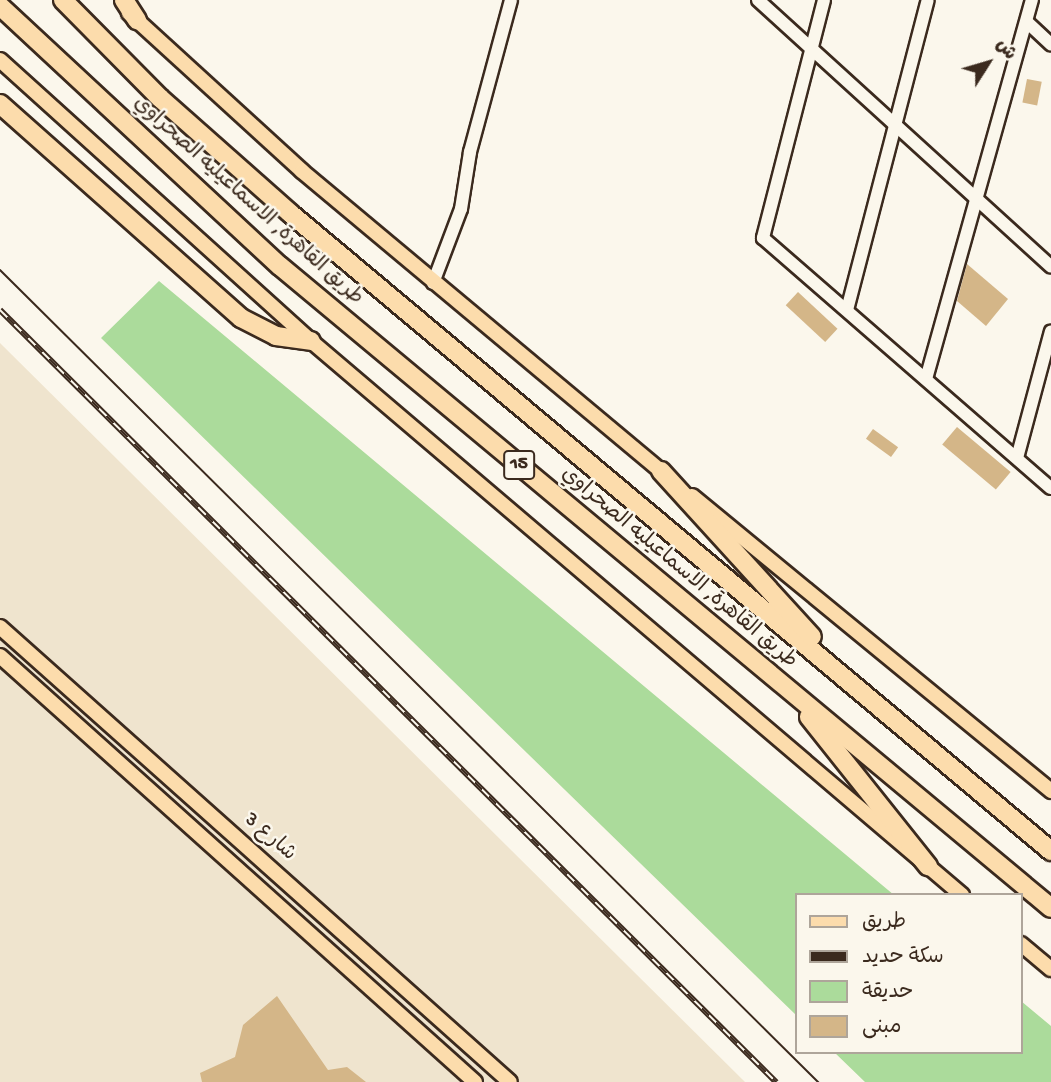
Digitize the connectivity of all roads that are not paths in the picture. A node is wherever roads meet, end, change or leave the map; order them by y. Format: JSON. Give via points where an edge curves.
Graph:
{"nodes":[{"id":1,"x":63,"y":0,"type":"edge"},
{"id":2,"x":116,"y":0,"type":"edge"},
{"id":3,"x":124,"y":0,"type":"edge"},
{"id":4,"x":511,"y":0,"type":"edge"},
{"id":5,"x":758,"y":0,"type":"edge"},
{"id":6,"x":824,"y":0,"type":"edge"},
{"id":7,"x":928,"y":0,"type":"edge"},
{"id":8,"x":1032,"y":0,"type":"edge"},
{"id":9,"x":0,"y":6,"type":"edge"},
{"id":10,"x":136,"y":20,"type":"junction"},
{"id":11,"x":1027,"y":22,"type":"junction"},
{"id":12,"x":1051,"y":44,"type":"edge"},
{"id":13,"x":811,"y":49,"type":"junction"},
{"id":14,"x":0,"y":60,"type":"edge"},
{"id":15,"x":0,"y":104,"type":"edge"},
{"id":16,"x":896,"y":125,"type":"junction"},
{"id":17,"x":977,"y":198,"type":"junction"},
{"id":18,"x":1051,"y":267,"type":"edge"},
{"id":19,"x":433,"y":283,"type":"junction"},
{"id":20,"x":847,"y":310,"type":"junction"},
{"id":21,"x":1051,"y":331,"type":"edge"},
{"id":22,"x":311,"y":341,"type":"junction"},
{"id":23,"x":926,"y":379,"type":"junction"},
{"id":24,"x":1017,"y":458,"type":"junction"},
{"id":25,"x":661,"y":471,"type":"junction"},
{"id":26,"x":1051,"y":488,"type":"edge"},
{"id":27,"x":0,"y":627,"type":"edge"},
{"id":28,"x":0,"y":656,"type":"edge"},
{"id":29,"x":785,"y":687,"type":"junction"},
{"id":30,"x":859,"y":688,"type":"junction"},
{"id":31,"x":1051,"y":790,"type":"edge"},
{"id":32,"x":1051,"y":851,"type":"edge"},
{"id":33,"x":928,"y":866,"type":"junction"},
{"id":34,"x":960,"y":893,"type":"edge"},
{"id":35,"x":1051,"y":908,"type":"edge"},
{"id":36,"x":1023,"y":946,"type":"edge"},
{"id":37,"x":1051,"y":969,"type":"edge"},
{"id":38,"x":475,"y":1082,"type":"edge"},
{"id":39,"x":510,"y":1082,"type":"edge"}],
"edges":[{"from":1,"to":30,"type":"highway","name":"طريق القاهرة, الاسماعيليه الصحراوي","number":"15","via":[[160,97],[290,214]]},
{"from":2,"to":10,"type":"main road"},
{"from":3,"to":10,"type":"highway"},
{"from":4,"to":19,"type":"street","via":[[470,152],[461,209]]},
{"from":5,"to":13,"type":"street"},
{"from":6,"to":13,"type":"street"},
{"from":7,"to":16,"type":"street"},
{"from":8,"to":11,"type":"street"},
{"from":9,"to":29,"type":"highway","name":"طريق القاهرة, الاسماعيليه الصحراوي","number":"15","via":[[280,266]]},
{"from":10,"to":19,"type":"main road"},
{"from":11,"to":12,"type":"street"},
{"from":11,"to":17,"type":"street"},
{"from":13,"to":16,"type":"street"},
{"from":13,"to":20,"type":"street","via":[[764,237]]},
{"from":14,"to":22,"type":"main road"},
{"from":15,"to":22,"type":"highway","via":[[241,318],[276,335]]},
{"from":16,"to":17,"type":"street"},
{"from":16,"to":20,"type":"street"},
{"from":17,"to":18,"type":"street"},
{"from":17,"to":23,"type":"street"},
{"from":19,"to":25,"type":"main road"},
{"from":20,"to":23,"type":"street"},
{"from":21,"to":24,"type":"street"},
{"from":22,"to":33,"type":"main road"},
{"from":23,"to":24,"type":"street"},
{"from":24,"to":26,"type":"street"},
{"from":25,"to":30,"type":"highway"},
{"from":25,"to":31,"type":"main road"},
{"from":27,"to":39,"type":"main road","name":"شارع 3"},
{"from":28,"to":38,"type":"main road"},
{"from":29,"to":33,"type":"highway"},
{"from":29,"to":35,"type":"highway","name":"طريق القاهرة, الاسماعيليه الصحراوي","number":"15"},
{"from":30,"to":32,"type":"highway","name":"طريق القاهرة, الاسماعيليه الصحراوي","number":"15"},
{"from":33,"to":34,"type":"main road"},
{"from":36,"to":37,"type":"main road"}]}
